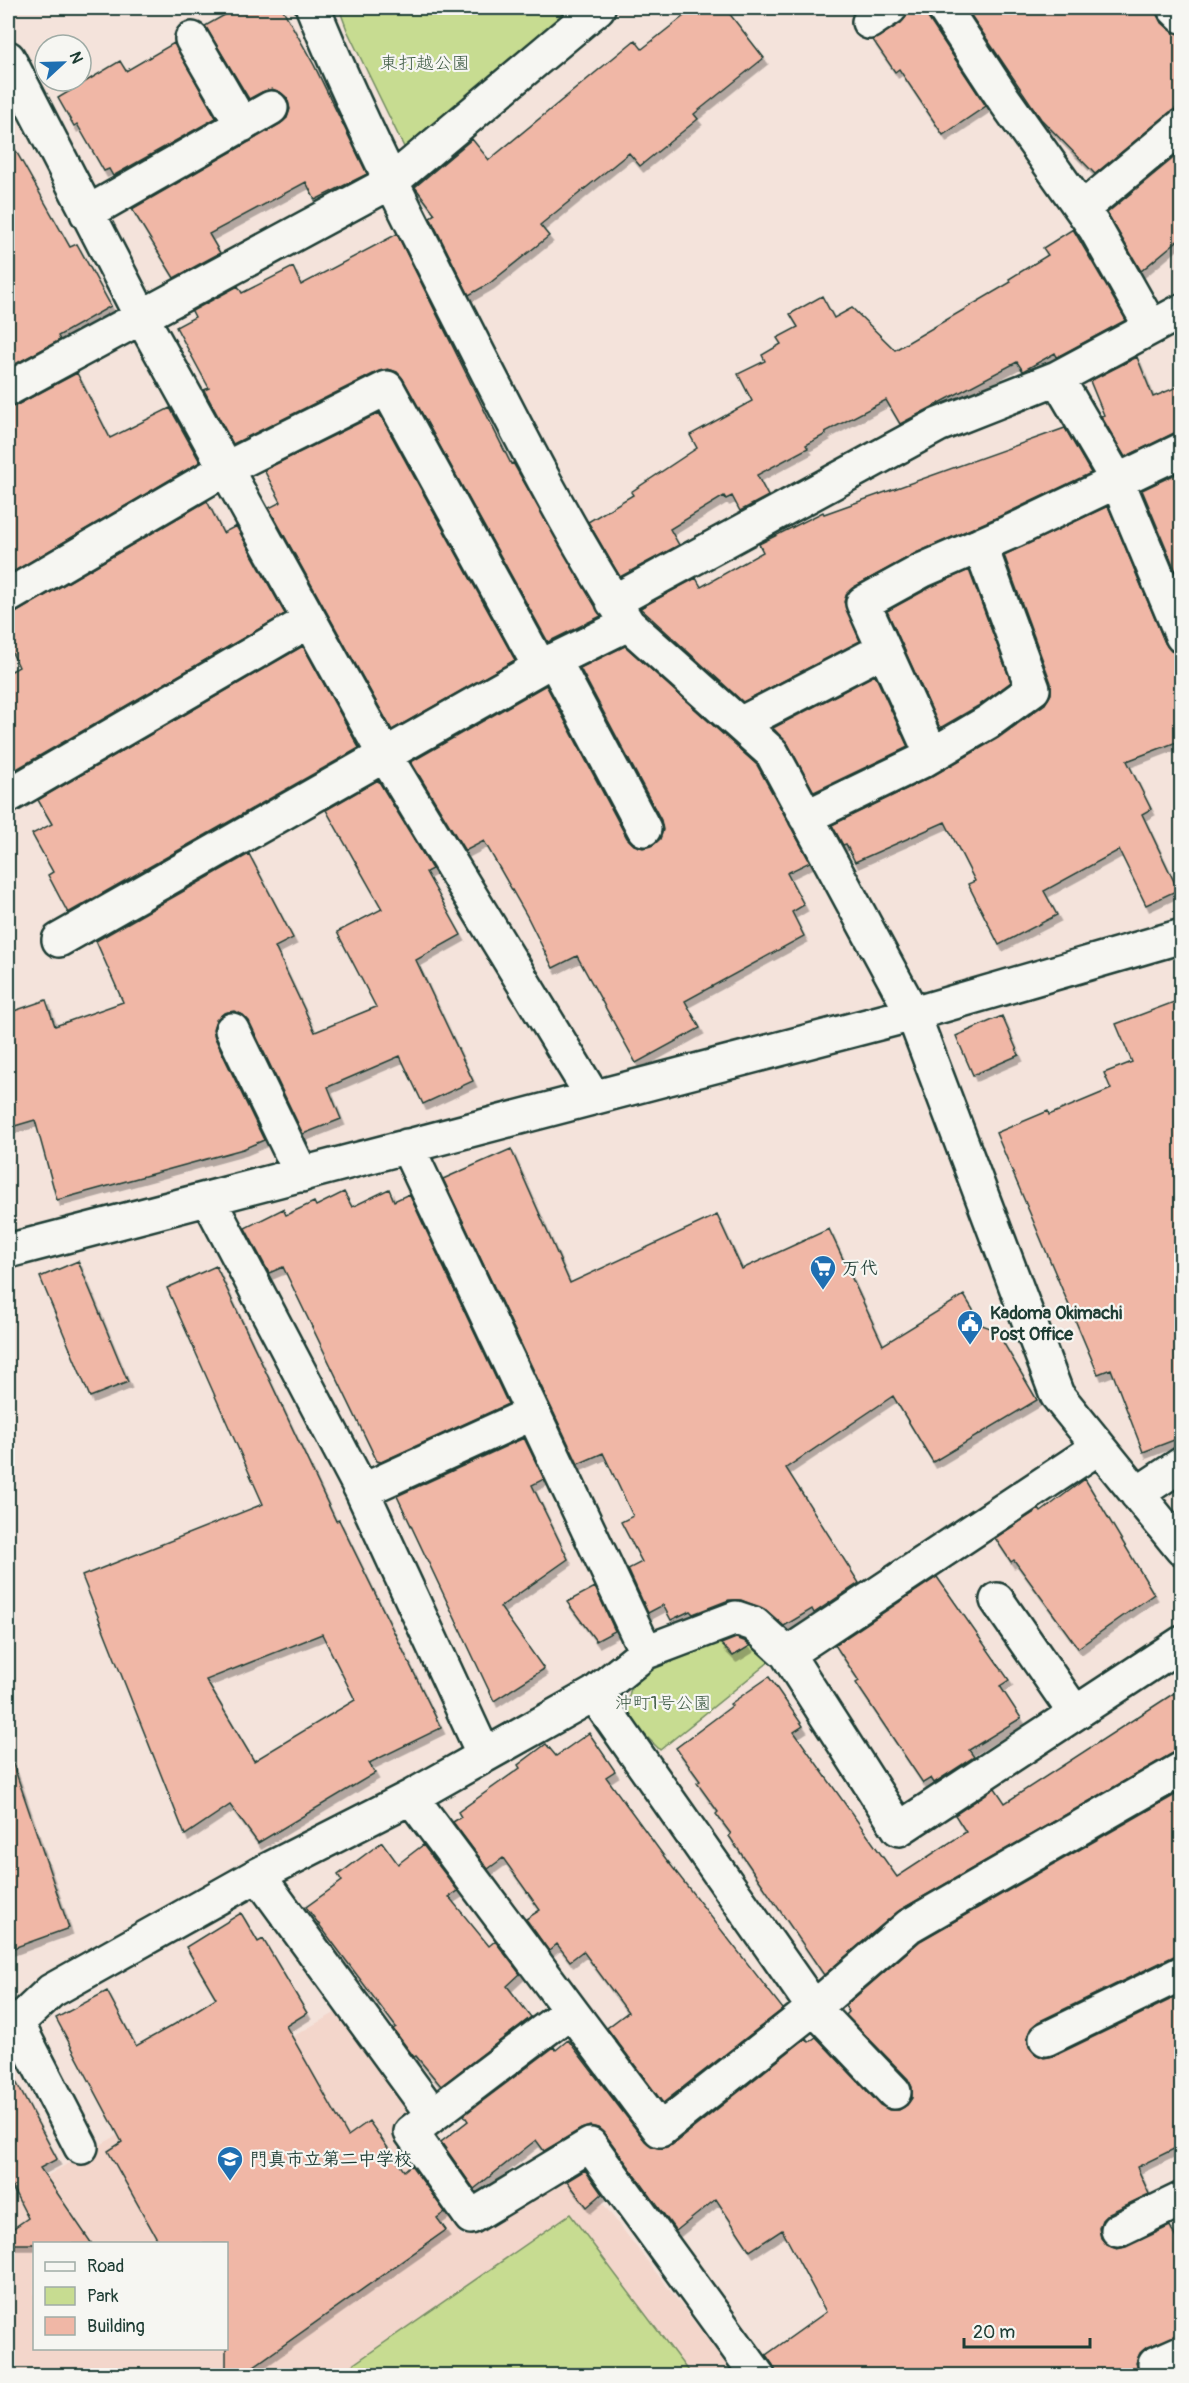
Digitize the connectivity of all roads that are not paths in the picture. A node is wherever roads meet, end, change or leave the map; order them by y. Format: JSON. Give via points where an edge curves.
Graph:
{"nodes":[{"id":1,"x":313,"y":8,"type":"edge"},
{"id":2,"x":598,"y":8,"type":"edge"},
{"id":3,"x":944,"y":8,"type":"edge"},
{"id":4,"x":1174,"y":8,"type":"edge"},
{"id":5,"x":1182,"y":16,"type":"edge"},
{"id":6,"x":192,"y":39,"type":"dead end"},
{"id":7,"x":8,"y":58,"type":"edge"},
{"id":8,"x":271,"y":108,"type":"dead end"},
{"id":9,"x":242,"y":125,"type":"junction"},
{"id":10,"x":1182,"y":126,"type":"edge"},
{"id":11,"x":391,"y":182,"type":"junction"},
{"id":12,"x":1082,"y":209,"type":"junction"},
{"id":13,"x":87,"y":213,"type":"junction"},
{"id":14,"x":1182,"y":311,"type":"edge"},
{"id":15,"x":141,"y":316,"type":"junction"},
{"id":16,"x":1151,"y":327,"type":"junction"},
{"id":17,"x":1057,"y":378,"type":"junction"},
{"id":18,"x":8,"y":388,"type":"edge"},
{"id":19,"x":1182,"y":450,"type":"edge"},
{"id":20,"x":225,"y":469,"type":"junction"},
{"id":21,"x":1117,"y":480,"type":"junction"},
{"id":22,"x":980,"y":545,"type":"junction"},
{"id":23,"x":8,"y":596,"type":"edge"},
{"id":24,"x":621,"y":613,"type":"junction"},
{"id":25,"x":309,"y":621,"type":"junction"},
{"id":26,"x":1182,"y":636,"type":"edge"},
{"id":27,"x":883,"y":650,"type":"junction"},
{"id":28,"x":547,"y":664,"type":"junction"},
{"id":29,"x":740,"y":724,"type":"junction"},
{"id":30,"x":384,"y":754,"type":"junction"},
{"id":31,"x":932,"y":755,"type":"junction"},
{"id":32,"x":8,"y":796,"type":"edge"},
{"id":33,"x":806,"y":816,"type":"junction"},
{"id":34,"x":644,"y":829,"type":"dead end"},
{"id":35,"x":1182,"y":936,"type":"edge"},
{"id":36,"x":59,"y":940,"type":"dead end"},
{"id":37,"x":913,"y":1014,"type":"junction"},
{"id":38,"x":232,"y":1030,"type":"dead end"},
{"id":39,"x":593,"y":1097,"type":"junction"},
{"id":40,"x":407,"y":1146,"type":"junction"},
{"id":41,"x":302,"y":1175,"type":"junction"},
{"id":42,"x":209,"y":1200,"type":"junction"},
{"id":43,"x":8,"y":1251,"type":"edge"},
{"id":44,"x":533,"y":1413,"type":"junction"},
{"id":45,"x":1099,"y":1447,"type":"junction"},
{"id":46,"x":1182,"y":1464,"type":"edge"},
{"id":47,"x":362,"y":1491,"type":"junction"},
{"id":48,"x":1137,"y":1494,"type":"junction"},
{"id":49,"x":1182,"y":1549,"type":"edge"},
{"id":50,"x":997,"y":1599,"type":"dead end"},
{"id":51,"x":1182,"y":1643,"type":"edge"},
{"id":52,"x":646,"y":1652,"type":"junction"},
{"id":53,"x":788,"y":1654,"type":"junction"},
{"id":54,"x":594,"y":1694,"type":"junction"},
{"id":55,"x":1075,"y":1713,"type":"junction"},
{"id":56,"x":484,"y":1755,"type":"junction"},
{"id":57,"x":1182,"y":1769,"type":"edge"},
{"id":58,"x":411,"y":1797,"type":"junction"},
{"id":59,"x":258,"y":1875,"type":"junction"},
{"id":60,"x":1182,"y":1973,"type":"edge"},
{"id":61,"x":814,"y":2008,"type":"junction"},
{"id":62,"x":570,"y":2011,"type":"junction"},
{"id":63,"x":12,"y":2025,"type":"edge"},
{"id":64,"x":1046,"y":2040,"type":"dead end"},
{"id":65,"x":894,"y":2092,"type":"dead end"},
{"id":66,"x":433,"y":2115,"type":"junction"},
{"id":67,"x":81,"y":2147,"type":"dead end"},
{"id":68,"x":1182,"y":2199,"type":"edge"},
{"id":69,"x":1118,"y":2230,"type":"dead end"},
{"id":70,"x":758,"y":2376,"type":"edge"}],
"edges":[{"from":1,"to":11,"type":"street"},
{"from":2,"to":11,"type":"street"},
{"from":3,"to":12,"type":"street"},
{"from":4,"to":5,"type":"street"},
{"from":6,"to":9,"type":"street"},
{"from":7,"to":13,"type":"street"},
{"from":8,"to":9,"type":"street"},
{"from":9,"to":13,"type":"street"},
{"from":10,"to":12,"type":"street"},
{"from":11,"to":15,"type":"street"},
{"from":11,"to":24,"type":"street","via":[[539,474]]},
{"from":12,"to":16,"type":"street"},
{"from":13,"to":15,"type":"street"},
{"from":14,"to":16,"type":"street"},
{"from":15,"to":18,"type":"street"},
{"from":15,"to":20,"type":"street"},
{"from":16,"to":17,"type":"street"},
{"from":17,"to":21,"type":"street"},
{"from":17,"to":24,"type":"street","via":[[938,425]]},
{"from":19,"to":21,"type":"street"},
{"from":20,"to":23,"type":"street"},
{"from":20,"to":25,"type":"street"},
{"from":20,"to":28,"type":"street","via":[[387,388]]},
{"from":21,"to":22,"type":"street"},
{"from":21,"to":26,"type":"street"},
{"from":22,"to":27,"type":"street","via":[[863,603]]},
{"from":22,"to":31,"type":"street","via":[[1033,689],[988,722]]},
{"from":24,"to":28,"type":"street"},
{"from":24,"to":29,"type":"street"},
{"from":25,"to":30,"type":"street"},
{"from":25,"to":32,"type":"street"},
{"from":27,"to":29,"type":"street"},
{"from":27,"to":31,"type":"street"},
{"from":28,"to":30,"type":"street"},
{"from":28,"to":34,"type":"street"},
{"from":29,"to":33,"type":"street","via":[[772,753]]},
{"from":30,"to":36,"type":"street"},
{"from":30,"to":39,"type":"street"},
{"from":31,"to":33,"type":"street"},
{"from":33,"to":37,"type":"street"},
{"from":35,"to":37,"type":"street"},
{"from":37,"to":39,"type":"street"},
{"from":37,"to":45,"type":"street","via":[[1057,1395]]},
{"from":38,"to":41,"type":"street"},
{"from":39,"to":40,"type":"street"},
{"from":40,"to":41,"type":"street"},
{"from":40,"to":44,"type":"street"},
{"from":41,"to":42,"type":"street"},
{"from":42,"to":43,"type":"street"},
{"from":42,"to":47,"type":"street"},
{"from":44,"to":47,"type":"street"},
{"from":44,"to":52,"type":"street"},
{"from":45,"to":48,"type":"street"},
{"from":45,"to":53,"type":"street"},
{"from":46,"to":48,"type":"street"},
{"from":47,"to":56,"type":"street"},
{"from":48,"to":49,"type":"street"},
{"from":50,"to":55,"type":"street"},
{"from":51,"to":55,"type":"street"},
{"from":52,"to":53,"type":"street","via":[[735,1618],[754,1624]]},
{"from":52,"to":54,"type":"street"},
{"from":53,"to":55,"type":"street","via":[[899,1829]]},
{"from":54,"to":56,"type":"street"},
{"from":54,"to":61,"type":"street"},
{"from":56,"to":58,"type":"street"},
{"from":57,"to":61,"type":"street","via":[[909,1926]]},
{"from":58,"to":59,"type":"street"},
{"from":58,"to":62,"type":"street"},
{"from":59,"to":63,"type":"street","via":[[51,1990]]},
{"from":59,"to":66,"type":"street"},
{"from":60,"to":64,"type":"street"},
{"from":61,"to":62,"type":"street","via":[[660,2130]]},
{"from":61,"to":65,"type":"street"},
{"from":62,"to":66,"type":"street"},
{"from":63,"to":67,"type":"street"},
{"from":66,"to":70,"type":"street","via":[[411,2132],[471,2217],[590,2145]]},
{"from":68,"to":69,"type":"street"}]}
